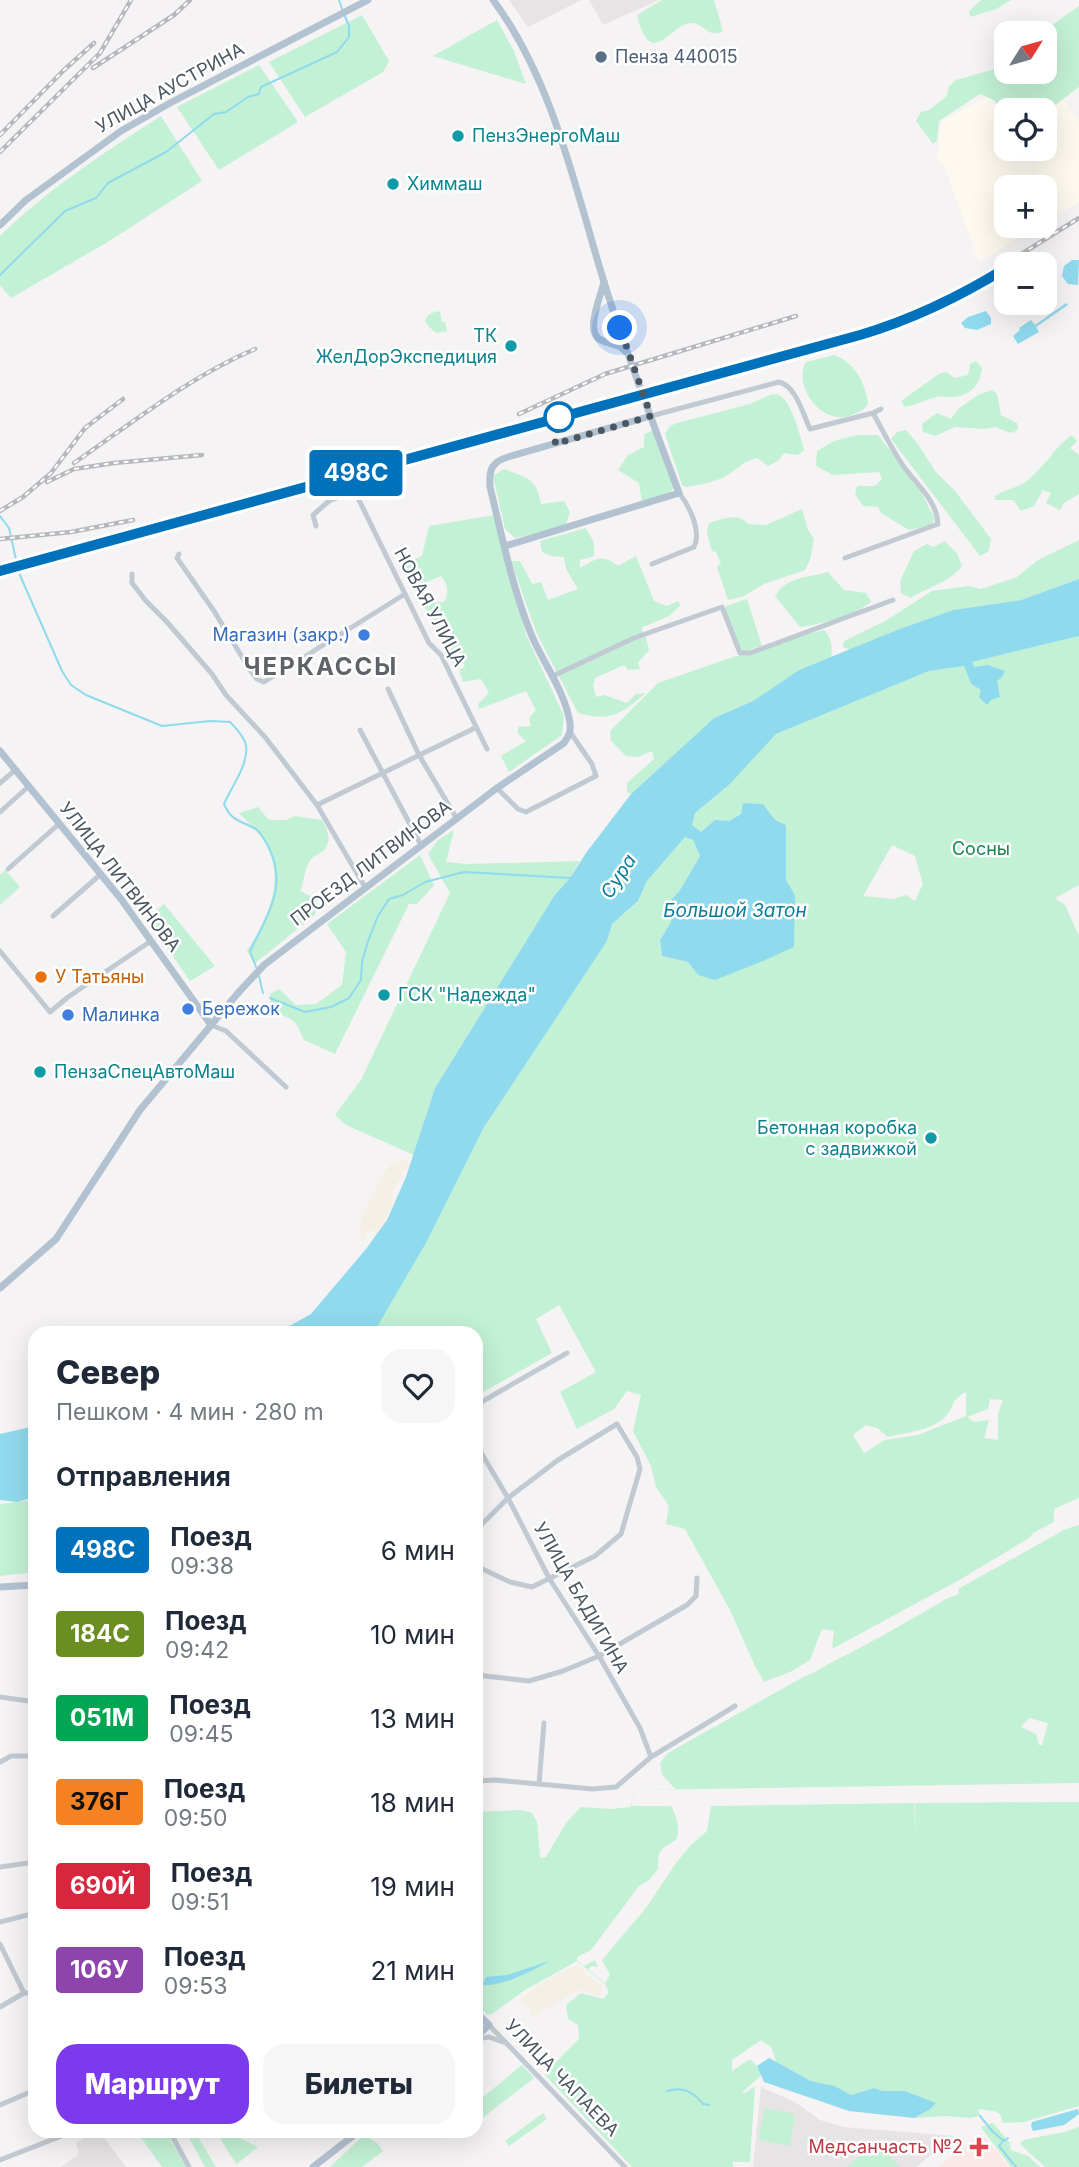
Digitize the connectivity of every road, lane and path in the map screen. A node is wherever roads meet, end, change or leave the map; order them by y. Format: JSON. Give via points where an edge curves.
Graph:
{"nodes":[{"id":1,"x":369,"y":0,"type":"edge"},
{"id":2,"x":494,"y":0,"type":"edge"},
{"id":3,"x":0,"y":225,"type":"edge"},
{"id":4,"x":604,"y":282,"type":"junction"},
{"id":5,"x":620,"y":328,"type":"junction"},
{"id":6,"x":607,"y":342,"type":"junction"},
{"id":7,"x":629,"y":356,"type":"junction"},
{"id":8,"x":881,"y":409,"type":"dead end"},
{"id":9,"x":873,"y":413,"type":"junction"},
{"id":10,"x":651,"y":416,"type":"junction"},
{"id":11,"x":679,"y":493,"type":"junction"},
{"id":12,"x":316,"y":526,"type":"dead end"},
{"id":13,"x":505,"y":546,"type":"junction"},
{"id":14,"x":178,"y":554,"type":"dead end"},
{"id":15,"x":845,"y":558,"type":"dead end"},
{"id":16,"x":652,"y":564,"type":"dead end"},
{"id":17,"x":132,"y":574,"type":"dead end"},
{"id":18,"x":405,"y":594,"type":"junction"},
{"id":19,"x":893,"y":600,"type":"dead end"},
{"id":20,"x":553,"y":676,"type":"junction"},
{"id":21,"x":388,"y":689,"type":"dead end"},
{"id":22,"x":475,"y":728,"type":"junction"},
{"id":23,"x":360,"y":730,"type":"dead end"},
{"id":24,"x":570,"y":732,"type":"junction"},
{"id":25,"x":486,"y":749,"type":"dead end"},
{"id":26,"x":0,"y":751,"type":"edge"},
{"id":27,"x":419,"y":755,"type":"junction"},
{"id":28,"x":15,"y":770,"type":"junction"},
{"id":29,"x":382,"y":773,"type":"junction"},
{"id":30,"x":0,"y":783,"type":"edge"},
{"id":31,"x":29,"y":786,"type":"junction"},
{"id":32,"x":497,"y":788,"type":"junction"},
{"id":33,"x":317,"y":805,"type":"junction"},
{"id":34,"x":0,"y":812,"type":"edge"},
{"id":35,"x":457,"y":819,"type":"junction"},
{"id":36,"x":60,"y":824,"type":"junction"},
{"id":37,"x":421,"y":845,"type":"junction"},
{"id":38,"x":8,"y":869,"type":"dead end"},
{"id":39,"x":101,"y":874,"type":"junction"},
{"id":40,"x":365,"y":887,"type":"junction"},
{"id":41,"x":53,"y":916,"type":"dead end"},
{"id":42,"x":151,"y":940,"type":"junction"},
{"id":43,"x":0,"y":951,"type":"edge"},
{"id":44,"x":212,"y":1025,"type":"junction"},
{"id":45,"x":286,"y":1087,"type":"dead end"},
{"id":46,"x":0,"y":1288,"type":"edge"},
{"id":47,"x":567,"y":1353,"type":"dead end"},
{"id":48,"x":483,"y":1401,"type":"edge"},
{"id":49,"x":483,"y":1456,"type":"edge"},
{"id":50,"x":508,"y":1498,"type":"junction"},
{"id":51,"x":483,"y":1523,"type":"edge"},
{"id":52,"x":483,"y":1569,"type":"edge"},
{"id":53,"x":549,"y":1578,"type":"junction"},
{"id":54,"x":698,"y":1578,"type":"dead end"},
{"id":55,"x":28,"y":1585,"type":"edge"},
{"id":56,"x":0,"y":1587,"type":"edge"},
{"id":57,"x":599,"y":1656,"type":"junction"},
{"id":58,"x":483,"y":1676,"type":"edge"},
{"id":59,"x":0,"y":1697,"type":"edge"},
{"id":60,"x":28,"y":1701,"type":"edge"},
{"id":61,"x":735,"y":1706,"type":"dead end"},
{"id":62,"x":544,"y":1723,"type":"dead end"},
{"id":63,"x":28,"y":1756,"type":"edge"},
{"id":64,"x":651,"y":1757,"type":"junction"},
{"id":65,"x":0,"y":1762,"type":"edge"},
{"id":66,"x":483,"y":1781,"type":"edge"},
{"id":67,"x":539,"y":1784,"type":"junction"},
{"id":68,"x":28,"y":1863,"type":"edge"},
{"id":69,"x":0,"y":1867,"type":"edge"},
{"id":70,"x":28,"y":1915,"type":"edge"},
{"id":71,"x":0,"y":1922,"type":"edge"},
{"id":72,"x":0,"y":1947,"type":"edge"},
{"id":73,"x":24,"y":1993,"type":"junction"},
{"id":74,"x":28,"y":1993,"type":"edge"},
{"id":75,"x":0,"y":2007,"type":"edge"},
{"id":76,"x":483,"y":2019,"type":"edge"},
{"id":77,"x":489,"y":2025,"type":"junction"},
{"id":78,"x":483,"y":2031,"type":"edge"},
{"id":79,"x":483,"y":2037,"type":"edge"},
{"id":80,"x":506,"y":2043,"type":"junction"},
{"id":81,"x":28,"y":2093,"type":"edge"},
{"id":82,"x":0,"y":2105,"type":"edge"},
{"id":83,"x":54,"y":2138,"type":"edge"},
{"id":84,"x":173,"y":2138,"type":"edge"},
{"id":85,"x":350,"y":2138,"type":"edge"},
{"id":86,"x":0,"y":2160,"type":"edge"},
{"id":87,"x":189,"y":2167,"type":"edge"},
{"id":88,"x":313,"y":2167,"type":"edge"},
{"id":89,"x":625,"y":2167,"type":"edge"}],
"edges":[{"from":1,"to":3,"type":"main road","name":"УЛИЦА АУСТРИНА","via":[[121,131],[26,200]]},
{"from":2,"to":4,"type":"main road","via":[[523,47],[563,143]]},
{"from":4,"to":5,"type":"main road"},
{"from":4,"to":6,"type":"main road","via":[[592,326],[596,337]]},
{"from":5,"to":6,"type":"main road"},
{"from":5,"to":7,"type":"main road"},
{"from":6,"to":7,"type":"main road","via":[[620,346]]},
{"from":7,"to":10,"type":"main road"},
{"from":8,"to":9,"type":"street"},
{"from":9,"to":10,"type":"street","via":[[810,429],[792,391],[779,382]]},
{"from":9,"to":15,"type":"street","via":[[904,467],[928,496],[938,524]]},
{"from":10,"to":11,"type":"main road"},
{"from":10,"to":13,"type":"main road","via":[[495,462],[490,487]]},
{"from":11,"to":13,"type":"main road"},
{"from":11,"to":16,"type":"street","via":[[689,510],[697,542]]},
{"from":12,"to":18,"type":"street","name":"НОВАЯ УЛИЦА","via":[[313,515],[330,501],[349,493],[358,498]]},
{"from":13,"to":20,"type":"main road","via":[[531,634]]},
{"from":14,"to":18,"type":"street","via":[[250,670],[264,682]]},
{"from":17,"to":33,"type":"street","via":[[139,592],[265,737]]},
{"from":18,"to":22,"type":"street","name":"НОВАЯ УЛИЦА","via":[[429,643],[441,655]]},
{"from":19,"to":20,"type":"street","via":[[750,653],[740,653],[722,607],[634,638]]},
{"from":20,"to":24,"type":"main road"},
{"from":21,"to":27,"type":"street"},
{"from":22,"to":25,"type":"street","name":"НОВАЯ УЛИЦА"},
{"from":22,"to":27,"type":"street"},
{"from":23,"to":29,"type":"street"},
{"from":24,"to":32,"type":"main road","name":"ПРОЕЗД ЛИТВИНОВА","via":[[564,743]]},
{"from":24,"to":32,"type":"street","via":[[596,776],[526,812]]},
{"from":26,"to":28,"type":"main road","name":"УЛИЦА ЛИТВИНОВА"},
{"from":27,"to":29,"type":"street"},
{"from":27,"to":35,"type":"street"},
{"from":28,"to":30,"type":"street"},
{"from":28,"to":31,"type":"main road","name":"УЛИЦА ЛИТВИНОВА"},
{"from":29,"to":33,"type":"street"},
{"from":29,"to":37,"type":"street"},
{"from":31,"to":34,"type":"street"},
{"from":31,"to":36,"type":"main road","name":"УЛИЦА ЛИТВИНОВА"},
{"from":32,"to":35,"type":"main road","name":"ПРОЕЗД ЛИТВИНОВА"},
{"from":33,"to":40,"type":"street"},
{"from":35,"to":37,"type":"main road","name":"ПРОЕЗД ЛИТВИНОВА"},
{"from":36,"to":38,"type":"street"},
{"from":36,"to":39,"type":"main road","name":"УЛИЦА ЛИТВИНОВА"},
{"from":37,"to":40,"type":"main road","name":"ПРОЕЗД ЛИТВИНОВА"},
{"from":39,"to":41,"type":"street"},
{"from":39,"to":42,"type":"main road","name":"УЛИЦА ЛИТВИНОВА"},
{"from":40,"to":44,"type":"main road","name":"ПРОЕЗД ЛИТВИНОВА","via":[[264,965]]},
{"from":42,"to":43,"type":"street","via":[[50,1012]]},
{"from":42,"to":44,"type":"main road","name":"УЛИЦА ЛИТВИНОВА"},
{"from":44,"to":45,"type":"street","via":[[226,1031]]},
{"from":44,"to":46,"type":"main road","name":"ПРОЕЗД ЛИТВИНОВА","via":[[140,1110],[56,1239]]},
{"from":47,"to":48,"type":"street"},
{"from":49,"to":50,"type":"street","name":"УЛИЦА БАДИГИНА"},
{"from":50,"to":51,"type":"street"},
{"from":50,"to":53,"type":"street","name":"УЛИЦА БАДИГИНА"},
{"from":50,"to":53,"type":"street","via":[[617,1424],[637,1457],[640,1469],[621,1534],[595,1556]]},
{"from":52,"to":53,"type":"street","via":[[532,1587]]},
{"from":53,"to":57,"type":"street","name":"УЛИЦА БАДИГИНА"},
{"from":54,"to":57,"type":"street","via":[[696,1596],[687,1605]]},
{"from":55,"to":56,"type":"main road"},
{"from":57,"to":58,"type":"street","via":[[529,1681]]},
{"from":57,"to":64,"type":"street","name":"УЛИЦА БАДИГИНА"},
{"from":59,"to":60,"type":"street"},
{"from":61,"to":64,"type":"street"},
{"from":62,"to":67,"type":"street"},
{"from":63,"to":65,"type":"street","via":[[11,1756]]},
{"from":64,"to":67,"type":"street","via":[[616,1787]]},
{"from":66,"to":67,"type":"street"},
{"from":68,"to":69,"type":"street"},
{"from":70,"to":71,"type":"street"},
{"from":72,"to":73,"type":"street"},
{"from":73,"to":74,"type":"street"},
{"from":73,"to":75,"type":"street"},
{"from":76,"to":77,"type":"main road","name":"УЛИЦА ЧАПАЕВА"},
{"from":77,"to":78,"type":"main road"},
{"from":77,"to":80,"type":"street","name":"УЛИЦА ЧАПАЕВА"},
{"from":79,"to":80,"type":"street"},
{"from":80,"to":89,"type":"street","name":"УЛИЦА ЧАПАЕВА"},
{"from":81,"to":82,"type":"street"},
{"from":83,"to":86,"type":"street"},
{"from":84,"to":87,"type":"street"},
{"from":85,"to":88,"type":"main road"}]}
